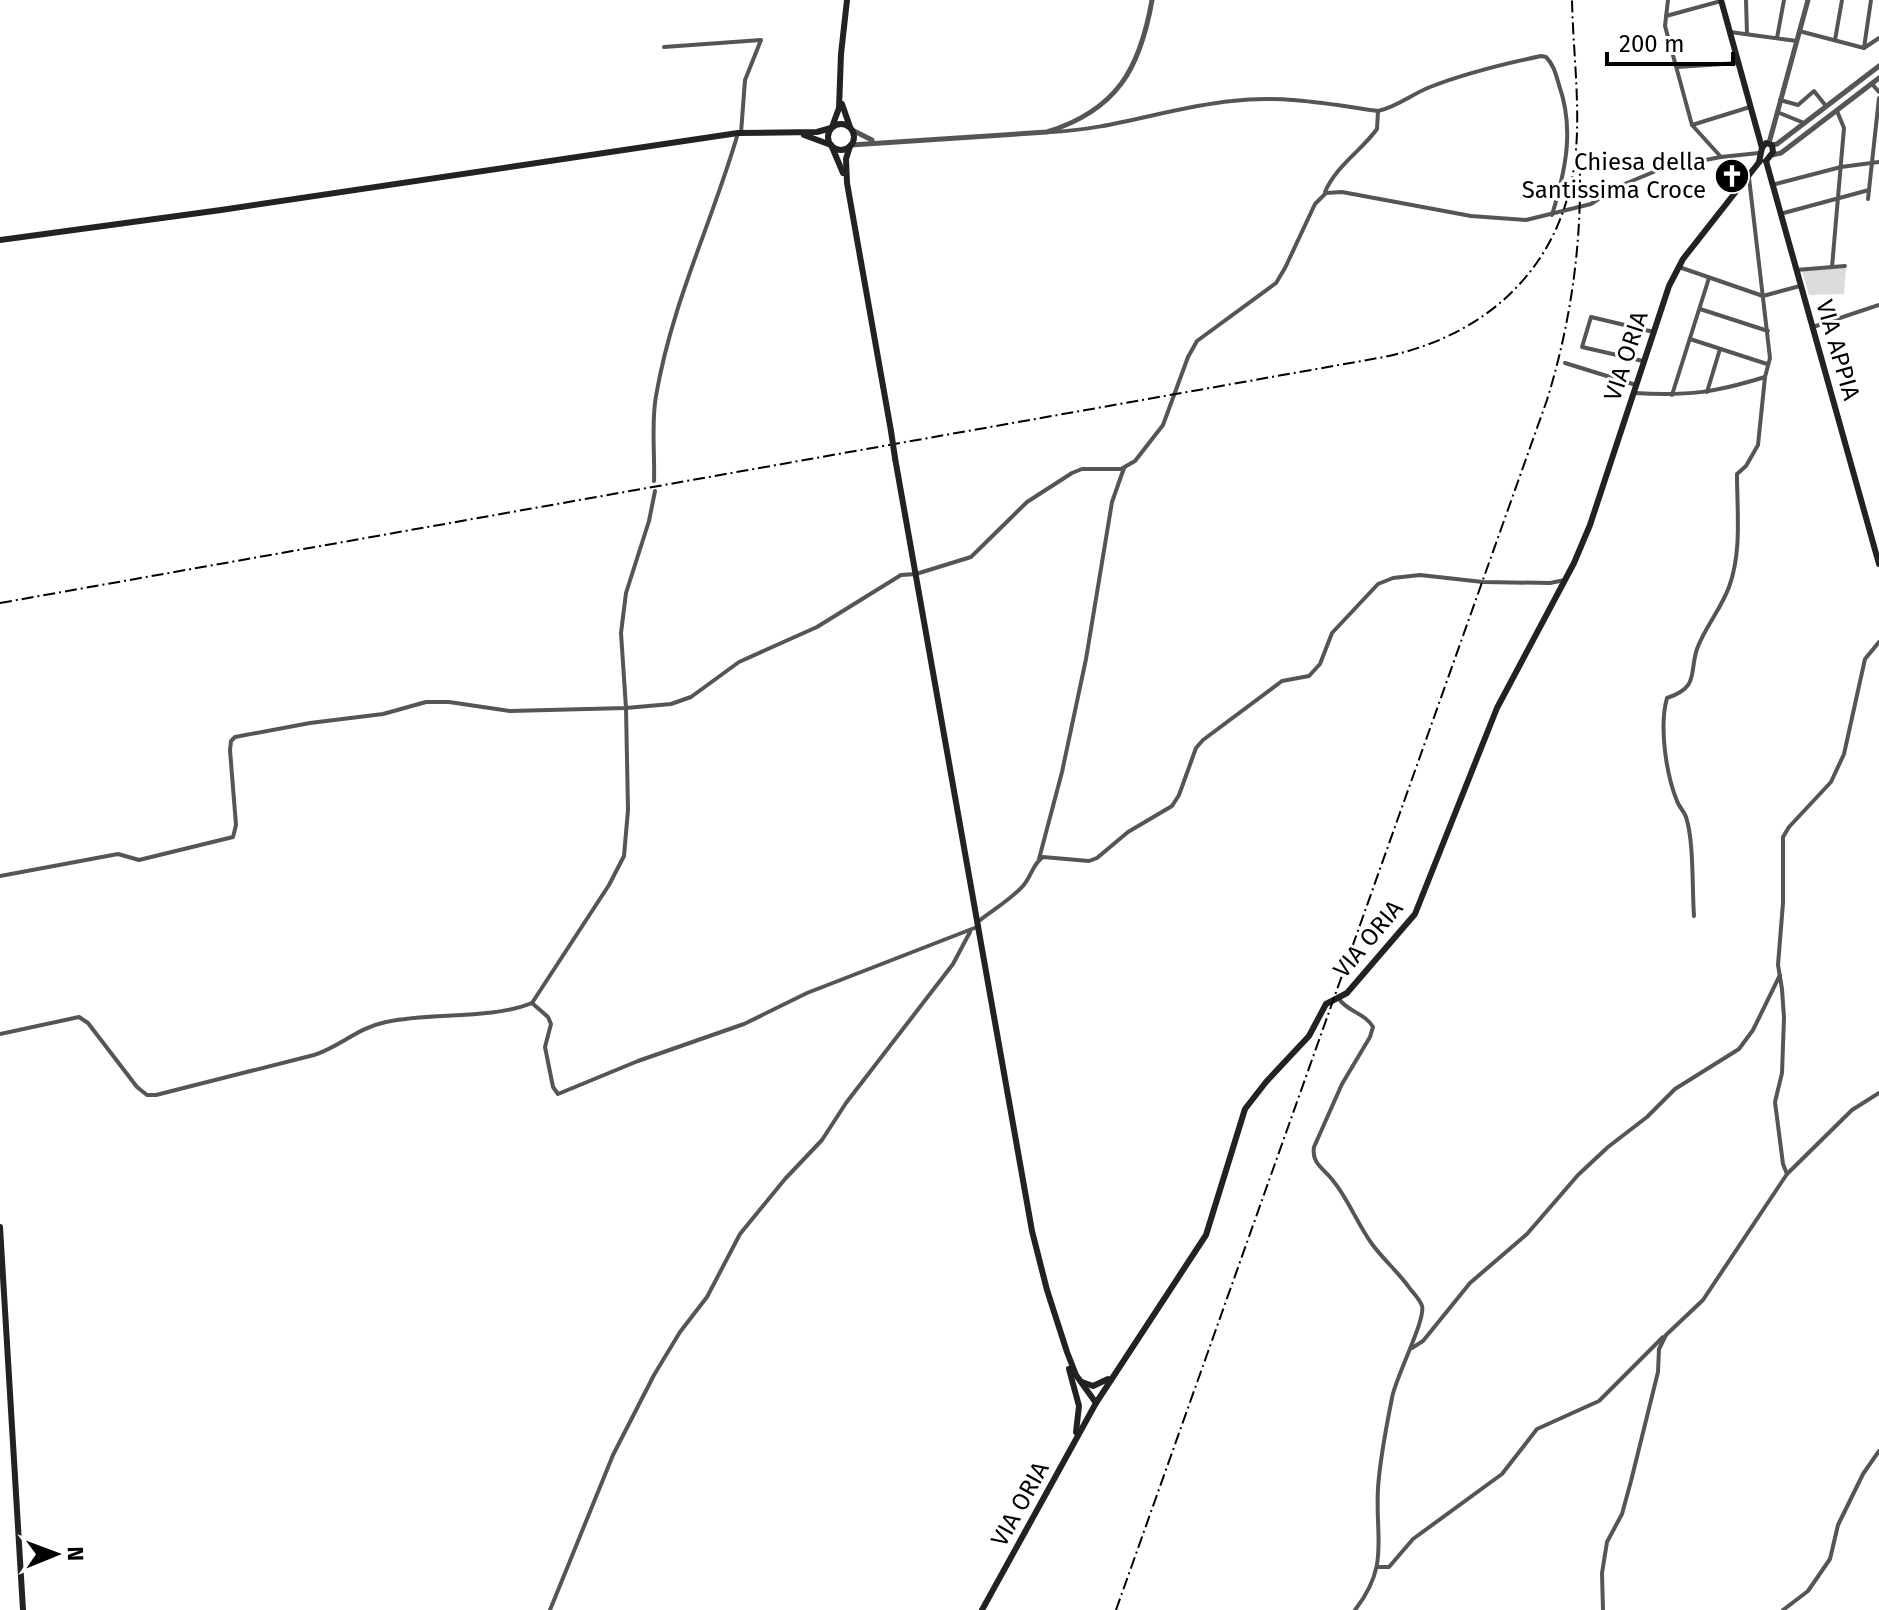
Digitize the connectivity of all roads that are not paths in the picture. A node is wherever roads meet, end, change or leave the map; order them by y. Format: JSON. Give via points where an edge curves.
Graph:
{"nodes":[{"id":1,"x":847,"y":0,"type":"edge"},
{"id":2,"x":1152,"y":0,"type":"edge"},
{"id":3,"x":1668,"y":0,"type":"edge"},
{"id":4,"x":1721,"y":0,"type":"edge"},
{"id":5,"x":1746,"y":0,"type":"edge"},
{"id":6,"x":1784,"y":0,"type":"edge"},
{"id":7,"x":1808,"y":0,"type":"edge"},
{"id":8,"x":1842,"y":0,"type":"edge"},
{"id":9,"x":1871,"y":0,"type":"edge"},
{"id":10,"x":1666,"y":16,"type":"junction"},
{"id":11,"x":1799,"y":31,"type":"junction"},
{"id":12,"x":1730,"y":32,"type":"junction"},
{"id":13,"x":1747,"y":34,"type":"junction"},
{"id":14,"x":1777,"y":38,"type":"junction"},
{"id":15,"x":1879,"y":38,"type":"edge"},
{"id":16,"x":1835,"y":40,"type":"junction"},
{"id":17,"x":1797,"y":41,"type":"junction"},
{"id":18,"x":664,"y":47,"type":"dead end"},
{"id":19,"x":1864,"y":48,"type":"junction"},
{"id":20,"x":1738,"y":63,"type":"junction"},
{"id":21,"x":1879,"y":66,"type":"edge"},
{"id":22,"x":1676,"y":67,"type":"junction"},
{"id":23,"x":1879,"y":78,"type":"edge"},
{"id":24,"x":1872,"y":84,"type":"junction"},
{"id":25,"x":840,"y":89,"type":"junction"},
{"id":26,"x":1879,"y":95,"type":"edge"},
{"id":27,"x":1780,"y":100,"type":"junction"},
{"id":28,"x":1826,"y":106,"type":"junction"},
{"id":29,"x":1750,"y":107,"type":"junction"},
{"id":30,"x":1378,"y":111,"type":"junction"},
{"id":31,"x":1837,"y":111,"type":"junction"},
{"id":32,"x":1777,"y":112,"type":"junction"},
{"id":33,"x":1804,"y":123,"type":"junction"},
{"id":34,"x":1692,"y":125,"type":"junction"},
{"id":35,"x":832,"y":127,"type":"junction"},
{"id":36,"x":851,"y":129,"type":"junction"},
{"id":37,"x":793,"y":132,"type":"junction"},
{"id":38,"x":1047,"y":132,"type":"junction"},
{"id":39,"x":740,"y":133,"type":"junction"},
{"id":40,"x":1877,"y":133,"type":"edge"},
{"id":41,"x":881,"y":142,"type":"junction"},
{"id":42,"x":832,"y":146,"type":"junction"},
{"id":43,"x":850,"y":146,"type":"junction"},
{"id":44,"x":1763,"y":153,"type":"junction"},
{"id":45,"x":1771,"y":155,"type":"joint"},
{"id":46,"x":1721,"y":157,"type":"junction"},
{"id":47,"x":1876,"y":162,"type":"edge"},
{"id":48,"x":1841,"y":167,"type":"junction"},
{"id":49,"x":1749,"y":178,"type":"junction"},
{"id":50,"x":847,"y":183,"type":"junction"},
{"id":51,"x":1879,"y":184,"type":"edge"},
{"id":52,"x":1772,"y":185,"type":"junction"},
{"id":53,"x":1870,"y":187,"type":"junction"},
{"id":54,"x":1324,"y":194,"type":"junction"},
{"id":55,"x":1838,"y":197,"type":"junction"},
{"id":56,"x":1868,"y":199,"type":"dead end"},
{"id":57,"x":1780,"y":214,"type":"junction"},
{"id":58,"x":1552,"y":215,"type":"junction"},
{"id":59,"x":0,"y":240,"type":"edge"},
{"id":60,"x":1845,"y":266,"type":"dead end"},
{"id":61,"x":1679,"y":267,"type":"junction"},
{"id":62,"x":1832,"y":267,"type":"junction"},
{"id":63,"x":1796,"y":270,"type":"junction"},
{"id":64,"x":1709,"y":278,"type":"junction"},
{"id":65,"x":1800,"y":286,"type":"junction"},
{"id":66,"x":1763,"y":296,"type":"junction"},
{"id":67,"x":1879,"y":305,"type":"edge"},
{"id":68,"x":1700,"y":309,"type":"junction"},
{"id":69,"x":1812,"y":327,"type":"junction"},
{"id":70,"x":1768,"y":331,"type":"junction"},
{"id":71,"x":1654,"y":332,"type":"junction"},
{"id":72,"x":1690,"y":339,"type":"junction"},
{"id":73,"x":1720,"y":349,"type":"junction"},
{"id":74,"x":1643,"y":361,"type":"junction"},
{"id":75,"x":1565,"y":363,"type":"dead end"},
{"id":76,"x":1767,"y":364,"type":"junction"},
{"id":77,"x":1765,"y":377,"type":"junction"},
{"id":78,"x":1635,"y":389,"type":"junction"},
{"id":79,"x":1707,"y":393,"type":"junction"},
{"id":80,"x":1672,"y":395,"type":"junction"},
{"id":81,"x":1124,"y":468,"type":"junction"},
{"id":82,"x":654,"y":481,"type":"dead end"},
{"id":83,"x":655,"y":491,"type":"dead end"},
{"id":84,"x":1879,"y":564,"type":"edge"},
{"id":85,"x":916,"y":574,"type":"junction"},
{"id":86,"x":1565,"y":580,"type":"junction"},
{"id":87,"x":1879,"y":642,"type":"edge"},
{"id":88,"x":626,"y":708,"type":"junction"},
{"id":89,"x":1039,"y":859,"type":"junction"},
{"id":90,"x":0,"y":876,"type":"edge"},
{"id":91,"x":1694,"y":916,"type":"dead end"},
{"id":92,"x":978,"y":924,"type":"junction"},
{"id":93,"x":970,"y":932,"type":"junction"},
{"id":94,"x":1780,"y":975,"type":"junction"},
{"id":95,"x":1339,"y":999,"type":"junction"},
{"id":96,"x":532,"y":1003,"type":"junction"},
{"id":97,"x":0,"y":1034,"type":"edge"},
{"id":98,"x":1879,"y":1093,"type":"edge"},
{"id":99,"x":1787,"y":1174,"type":"junction"},
{"id":100,"x":0,"y":1227,"type":"edge"},
{"id":101,"x":1054,"y":1315,"type":"junction"},
{"id":102,"x":1666,"y":1335,"type":"junction"},
{"id":103,"x":1410,"y":1349,"type":"junction"},
{"id":104,"x":1117,"y":1371,"type":"junction"},
{"id":105,"x":1076,"y":1375,"type":"junction"},
{"id":106,"x":1077,"y":1394,"type":"junction"},
{"id":107,"x":1095,"y":1405,"type":"junction"},
{"id":108,"x":1074,"y":1440,"type":"junction"},
{"id":109,"x":1879,"y":1451,"type":"edge"},
{"id":110,"x":1378,"y":1567,"type":"junction"},
{"id":111,"x":23,"y":1610,"type":"edge"},
{"id":112,"x":550,"y":1610,"type":"edge"},
{"id":113,"x":982,"y":1610,"type":"edge"},
{"id":114,"x":1355,"y":1610,"type":"edge"},
{"id":115,"x":1603,"y":1610,"type":"edge"},
{"id":116,"x":1783,"y":1610,"type":"edge"}],
"edges":[{"from":1,"to":25,"type":"main road"},
{"from":2,"to":38,"type":"street","via":[[1144,41],[1127,79],[1091,114]]},
{"from":3,"to":10,"type":"street"},
{"from":4,"to":10,"type":"street"},
{"from":4,"to":12,"type":"main road","name":"VIA APPIA"},
{"from":5,"to":13,"type":"street"},
{"from":6,"to":14,"type":"street"},
{"from":7,"to":11,"type":"street"},
{"from":8,"to":16,"type":"street"},
{"from":9,"to":19,"type":"street"},
{"from":10,"to":22,"type":"street"},
{"from":11,"to":16,"type":"street"},
{"from":11,"to":17,"type":"street"},
{"from":12,"to":13,"type":"street"},
{"from":12,"to":20,"type":"main road","name":"VIA APPIA"},
{"from":13,"to":14,"type":"street"},
{"from":14,"to":17,"type":"street"},
{"from":15,"to":19,"type":"street"},
{"from":16,"to":19,"type":"street"},
{"from":17,"to":27,"type":"street"},
{"from":18,"to":39,"type":"street","via":[[761,40],[745,80]]},
{"from":20,"to":22,"type":"street"},
{"from":20,"to":29,"type":"main road","name":"VIA APPIA"},
{"from":21,"to":28,"type":"street"},
{"from":22,"to":34,"type":"street"},
{"from":23,"to":24,"type":"street"},
{"from":24,"to":26,"type":"street"},
{"from":24,"to":31,"type":"street"},
{"from":25,"to":35,"type":"main road"},
{"from":25,"to":36,"type":"main road"},
{"from":26,"to":40,"type":"street"},
{"from":27,"to":28,"type":"street","via":[[1798,105],[1814,91]]},
{"from":27,"to":32,"type":"street"},
{"from":28,"to":33,"type":"street"},
{"from":29,"to":34,"type":"street"},
{"from":29,"to":44,"type":"main road","name":"VIA APPIA"},
{"from":30,"to":38,"type":"street","via":[[1303,99],[1231,101]]},
{"from":30,"to":54,"type":"street","via":[[1377,129],[1341,166]]},
{"from":30,"to":58,"type":"street","via":[[1453,78],[1546,57],[1568,116],[1568,150]]},
{"from":31,"to":45,"type":"street"},
{"from":31,"to":48,"type":"street","via":[[1844,128]]},
{"from":32,"to":33,"type":"street"},
{"from":32,"to":44,"type":"street"},
{"from":33,"to":44,"type":"street"},
{"from":34,"to":46,"type":"street"},
{"from":35,"to":36,"type":"main road"},
{"from":35,"to":37,"type":"main road"},
{"from":35,"to":42,"type":"main road"},
{"from":36,"to":41,"type":"street"},
{"from":36,"to":43,"type":"main road"},
{"from":37,"to":39,"type":"main road"},
{"from":37,"to":42,"type":"main road"},
{"from":38,"to":41,"type":"street"},
{"from":39,"to":59,"type":"main road"},
{"from":39,"to":82,"type":"street","via":[[673,316],[655,399]]},
{"from":40,"to":47,"type":"street"},
{"from":41,"to":43,"type":"street"},
{"from":42,"to":43,"type":"main road"},
{"from":42,"to":50,"type":"main road"},
{"from":43,"to":50,"type":"main road"},
{"from":44,"to":45,"type":"main road","name":"VIA ORIA"},
{"from":44,"to":46,"type":"street"},
{"from":44,"to":49,"type":"main road","name":"VIA ORIA"},
{"from":44,"to":52,"type":"main road","name":"VIA APPIA"},
{"from":46,"to":58,"type":"street","via":[[1663,168],[1591,204]]},
{"from":47,"to":48,"type":"street"},
{"from":47,"to":53,"type":"street"},
{"from":48,"to":52,"type":"street"},
{"from":48,"to":55,"type":"street"},
{"from":49,"to":61,"type":"main road","name":"VIA ORIA"},
{"from":49,"to":66,"type":"street"},
{"from":50,"to":85,"type":"main road","bridge":true},
{"from":51,"to":53,"type":"street"},
{"from":52,"to":57,"type":"main road","name":"VIA APPIA"},
{"from":53,"to":55,"type":"street"},
{"from":53,"to":56,"type":"street"},
{"from":54,"to":58,"type":"street","via":[[1342,192],[1507,220]]},
{"from":54,"to":81,"type":"street","via":[[1276,283],[1197,341],[1163,425]]},
{"from":55,"to":57,"type":"street"},
{"from":55,"to":62,"type":"street"},
{"from":57,"to":63,"type":"main road","name":"VIA APPIA"},
{"from":60,"to":62,"type":"street"},
{"from":61,"to":64,"type":"street"},
{"from":61,"to":71,"type":"main road","name":"VIA ORIA"},
{"from":62,"to":63,"type":"street"},
{"from":63,"to":65,"type":"main road","name":"VIA APPIA"},
{"from":64,"to":66,"type":"street"},
{"from":64,"to":68,"type":"street"},
{"from":65,"to":66,"type":"street"},
{"from":65,"to":69,"type":"main road","name":"VIA APPIA"},
{"from":66,"to":70,"type":"street"},
{"from":67,"to":69,"type":"street"},
{"from":68,"to":70,"type":"street"},
{"from":68,"to":72,"type":"street"},
{"from":69,"to":84,"type":"main road","name":"VIA APPIA"},
{"from":70,"to":76,"type":"street"},
{"from":71,"to":74,"type":"main road","name":"VIA ORIA"},
{"from":71,"to":74,"type":"street","via":[[1591,317],[1582,347]]},
{"from":72,"to":73,"type":"street"},
{"from":72,"to":80,"type":"street"},
{"from":73,"to":76,"type":"street"},
{"from":73,"to":79,"type":"street"},
{"from":74,"to":78,"type":"main road","name":"VIA ORIA"},
{"from":75,"to":78,"type":"street"},
{"from":76,"to":77,"type":"street"},
{"from":77,"to":79,"type":"street"},
{"from":77,"to":91,"type":"street","via":[[1758,445],[1737,474],[1738,525],[1729,587],[1697,650],[1688,685],[1667,698],[1664,707],[1666,762],[1687,825]]},
{"from":78,"to":80,"type":"street"},
{"from":78,"to":86,"type":"main road","name":"VIA ORIA","via":[[1590,525]]},
{"from":79,"to":80,"type":"street"},
{"from":81,"to":85,"type":"street","via":[[1072,473],[1031,499],[971,557]]},
{"from":81,"to":89,"type":"street","via":[[1112,502],[1086,659]]},
{"from":83,"to":88,"type":"street","via":[[624,607]]},
{"from":85,"to":88,"type":"street","via":[[901,575],[817,627],[739,662],[691,697]]},
{"from":85,"to":92,"type":"main road"},
{"from":86,"to":89,"type":"street","via":[[1483,582],[1420,575],[1378,584],[1332,633],[1320,664],[1309,676],[1282,681],[1203,740],[1172,806],[1097,858]]},
{"from":86,"to":95,"type":"main road","name":"VIA ORIA","via":[[1497,708],[1415,914]]},
{"from":87,"to":94,"type":"street","via":[[1865,659],[1838,769],[1783,837]]},
{"from":88,"to":90,"type":"street","via":[[510,711],[426,702],[383,714],[235,737],[230,750],[233,837],[139,860],[118,854]]},
{"from":88,"to":96,"type":"street","via":[[624,856]]},
{"from":89,"to":92,"type":"street","via":[[1021,889]]},
{"from":92,"to":93,"type":"street"},
{"from":92,"to":101,"type":"main road","via":[[1032,1231]]},
{"from":93,"to":96,"type":"street","via":[[558,1094],[545,1047],[551,1024]]},
{"from":93,"to":112,"type":"street","via":[[953,964],[822,1140],[740,1234],[707,1297],[654,1375],[613,1455]]},
{"from":94,"to":99,"type":"street","via":[[1782,1073],[1775,1102]]},
{"from":94,"to":103,"type":"street","via":[[1739,1049],[1675,1089],[1608,1147]]},
{"from":95,"to":103,"type":"street","via":[[1373,1027],[1313,1155],[1373,1245],[1422,1306]]},
{"from":95,"to":104,"type":"main road","name":"VIA ORIA","via":[[1326,1004],[1309,1036],[1245,1109],[1206,1235]]},
{"from":96,"to":97,"type":"street","via":[[383,1022],[358,1030],[328,1051],[156,1095],[137,1087],[79,1017]]},
{"from":98,"to":99,"type":"street","via":[[1852,1110]]},
{"from":99,"to":102,"type":"street","via":[[1703,1300]]},
{"from":100,"to":111,"type":"main road"},
{"from":101,"to":105,"type":"main road"},
{"from":101,"to":106,"type":"main road"},
{"from":102,"to":110,"type":"street","via":[[1599,1401],[1537,1429],[1502,1474],[1413,1539],[1389,1567]]},
{"from":102,"to":115,"type":"street","via":[[1622,1514],[1607,1542]]},
{"from":103,"to":110,"type":"street","via":[[1394,1383],[1383,1443]]},
{"from":104,"to":105,"type":"main road","via":[[1093,1386]]},
{"from":104,"to":107,"type":"main road","name":"VIA ORIA"},
{"from":105,"to":107,"type":"main road"},
{"from":106,"to":107,"type":"main road","via":[[1084,1404]]},
{"from":106,"to":108,"type":"main road"},
{"from":107,"to":108,"type":"main road","name":"VIA ORIA"},
{"from":108,"to":113,"type":"main road","name":"VIA ORIA"},
{"from":109,"to":116,"type":"street","via":[[1838,1525],[1830,1559],[1808,1591]]},
{"from":110,"to":114,"type":"street"}]}
